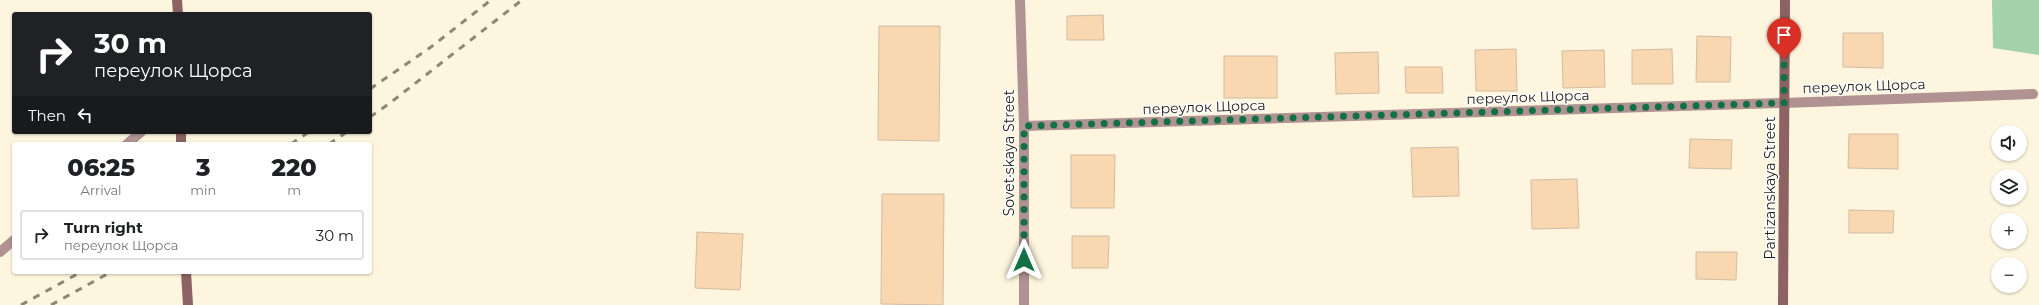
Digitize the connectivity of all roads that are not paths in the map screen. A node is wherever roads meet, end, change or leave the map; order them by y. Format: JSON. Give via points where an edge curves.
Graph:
{"nodes":[{"id":1,"x":177,"y":0,"type":"edge"},
{"id":2,"x":1020,"y":0,"type":"edge"},
{"id":3,"x":1785,"y":0,"type":"edge"},
{"id":4,"x":178,"y":12,"type":"edge"},
{"id":5,"x":2033,"y":94,"type":"dead end"},
{"id":6,"x":1784,"y":103,"type":"junction"},
{"id":7,"x":1024,"y":126,"type":"junction"},
{"id":8,"x":139,"y":134,"type":"edge"},
{"id":9,"x":129,"y":142,"type":"edge"},
{"id":10,"x":12,"y":242,"type":"edge"},
{"id":11,"x":0,"y":252,"type":"edge"},
{"id":12,"x":186,"y":274,"type":"edge"},
{"id":13,"x":188,"y":305,"type":"edge"},
{"id":14,"x":1024,"y":305,"type":"edge"},
{"id":15,"x":1783,"y":305,"type":"edge"}],
"edges":[{"from":1,"to":4,"type":"street"},
{"from":2,"to":7,"type":"street","name":"Sovet·skaya Street"},
{"from":3,"to":6,"type":"street","name":"Partizanskaya Street"},
{"from":5,"to":6,"type":"street","name":"переулок Щорса"},
{"from":6,"to":7,"type":"street","name":"переулок Щорса"},
{"from":6,"to":15,"type":"street","name":"Partizanskaya Street"},
{"from":7,"to":14,"type":"street","name":"Sovet·skaya Street"},
{"from":8,"to":9,"type":"street"},
{"from":10,"to":11,"type":"street"},
{"from":12,"to":13,"type":"street"}]}
